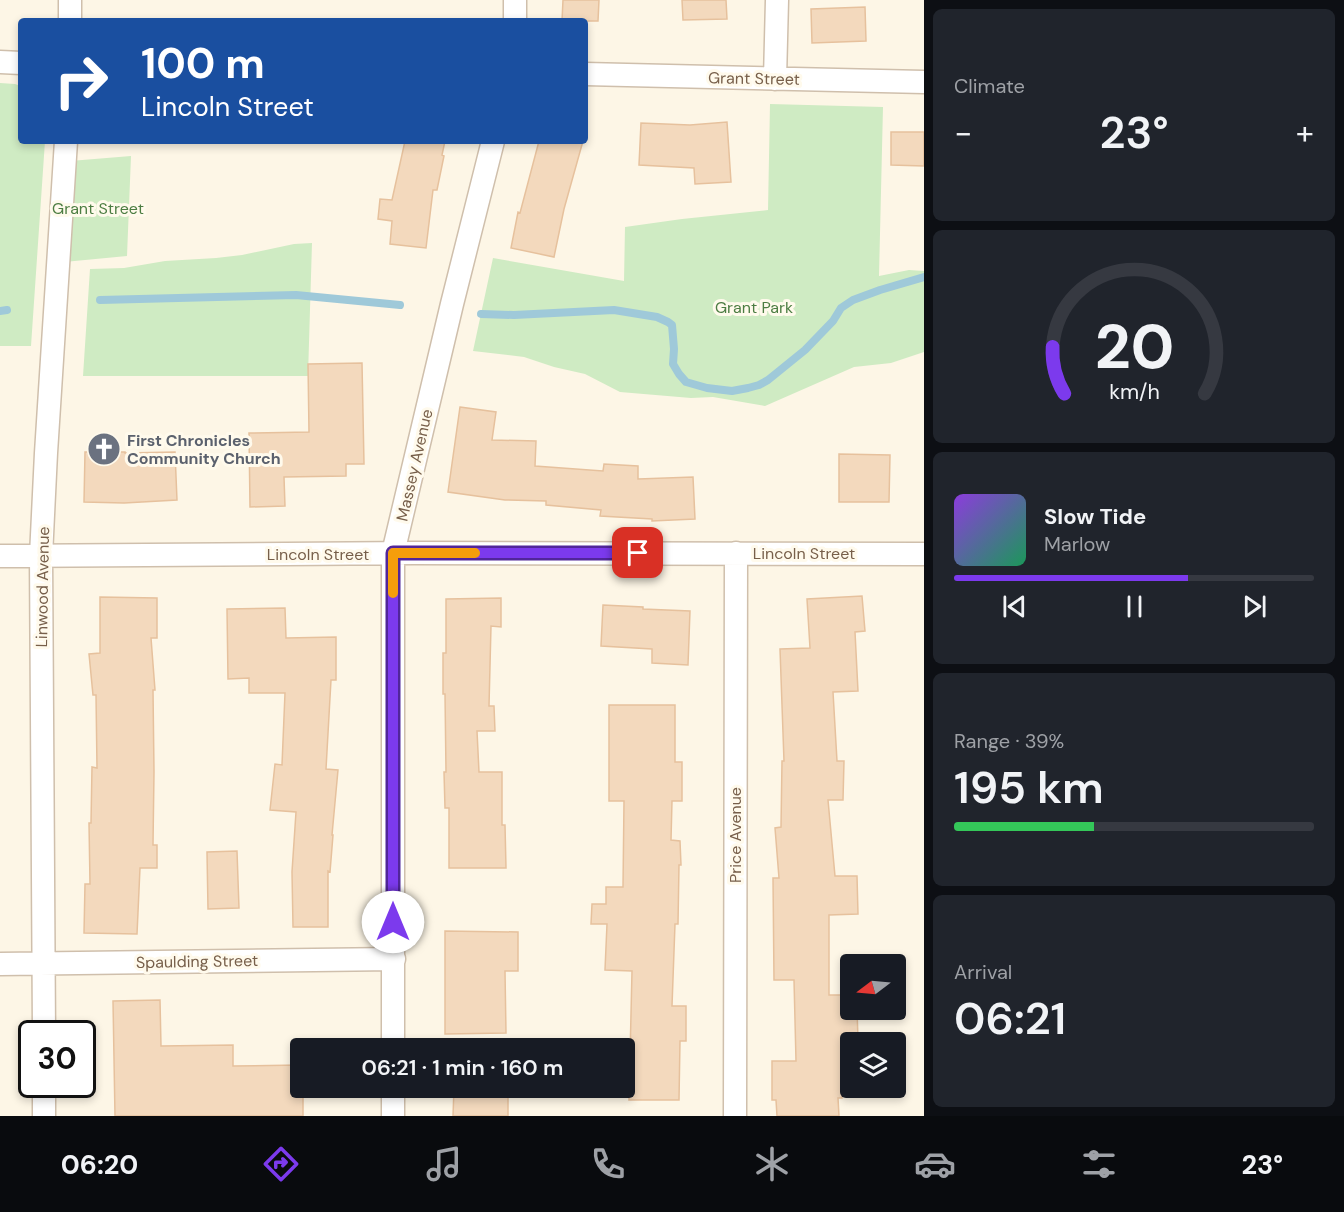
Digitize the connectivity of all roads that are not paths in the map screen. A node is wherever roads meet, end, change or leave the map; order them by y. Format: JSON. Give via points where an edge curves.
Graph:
{"nodes":[{"id":1,"x":70,"y":0,"type":"edge"},
{"id":2,"x":515,"y":0,"type":"edge"},
{"id":3,"x":777,"y":0,"type":"edge"},
{"id":4,"x":70,"y":18,"type":"edge"},
{"id":5,"x":514,"y":18,"type":"edge"},
{"id":6,"x":0,"y":62,"type":"edge"},
{"id":7,"x":18,"y":63,"type":"edge"},
{"id":8,"x":588,"y":75,"type":"edge"},
{"id":9,"x":775,"y":79,"type":"junction"},
{"id":10,"x":924,"y":82,"type":"edge"},
{"id":11,"x":66,"y":144,"type":"edge"},
{"id":12,"x":492,"y":144,"type":"edge"},
{"id":13,"x":393,"y":553,"type":"junction"},
{"id":14,"x":736,"y":553,"type":"junction"},
{"id":15,"x":924,"y":554,"type":"edge"},
{"id":16,"x":0,"y":556,"type":"edge"},
{"id":17,"x":41,"y":556,"type":"junction"},
{"id":18,"x":394,"y":960,"type":"junction"},
{"id":19,"x":43,"y":963,"type":"junction"},
{"id":20,"x":0,"y":964,"type":"edge"},
{"id":21,"x":44,"y":1020,"type":"edge"},
{"id":22,"x":393,"y":1038,"type":"edge"},
{"id":23,"x":44,"y":1098,"type":"edge"},
{"id":24,"x":393,"y":1098,"type":"edge"},
{"id":25,"x":44,"y":1116,"type":"edge"},
{"id":26,"x":393,"y":1116,"type":"edge"},
{"id":27,"x":735,"y":1116,"type":"edge"}],
"edges":[{"from":1,"to":4,"type":"street"},
{"from":2,"to":5,"type":"street"},
{"from":3,"to":9,"type":"street"},
{"from":6,"to":7,"type":"street"},
{"from":8,"to":9,"type":"street","name":"Grant Street"},
{"from":9,"to":10,"type":"street","name":"Grant Street"},
{"from":11,"to":17,"type":"street","name":"Linwood Avenue"},
{"from":12,"to":13,"type":"street","name":"Massey Avenue"},
{"from":13,"to":14,"type":"street","name":"Lincoln Street"},
{"from":13,"to":17,"type":"street","name":"Lincoln Street"},
{"from":13,"to":18,"type":"street","name":"Massey Avenue"},
{"from":14,"to":15,"type":"street","name":"Lincoln Street"},
{"from":14,"to":27,"type":"street","name":"Price Avenue"},
{"from":16,"to":17,"type":"street","name":"Lincoln Street"},
{"from":17,"to":19,"type":"street","name":"Linwood Avenue"},
{"from":18,"to":19,"type":"street","name":"Spaulding Street"},
{"from":18,"to":22,"type":"street","name":"Massey Avenue"},
{"from":19,"to":20,"type":"street","name":"Spaulding Street"},
{"from":19,"to":21,"type":"street","name":"Linwood Avenue"},
{"from":23,"to":25,"type":"street"},
{"from":24,"to":26,"type":"street"}]}
